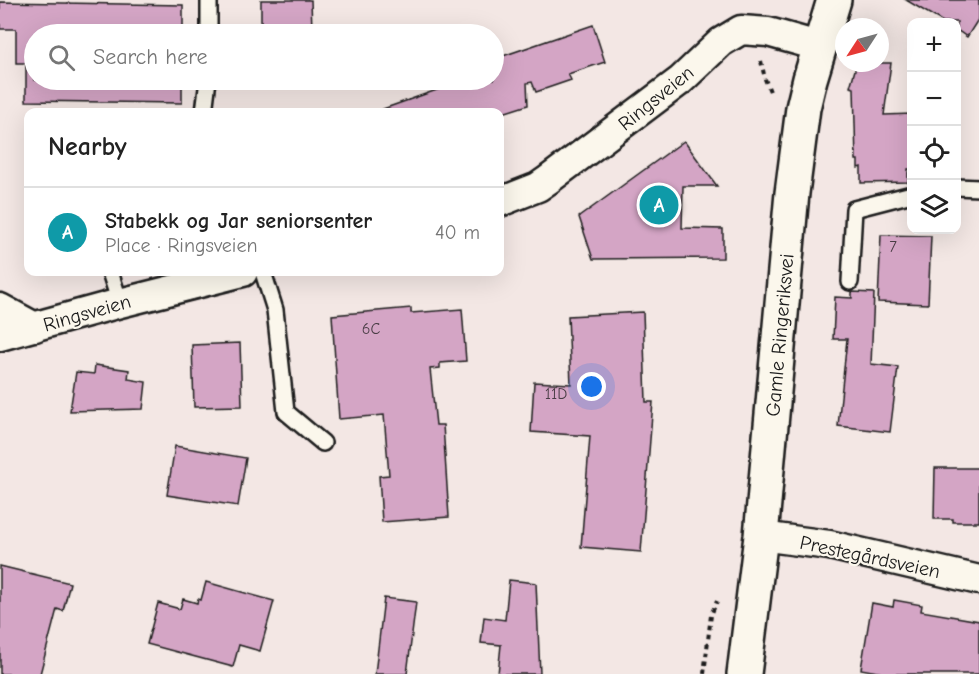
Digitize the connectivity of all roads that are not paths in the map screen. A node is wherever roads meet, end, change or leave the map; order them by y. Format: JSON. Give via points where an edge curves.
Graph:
{"nodes":[{"id":1,"x":209,"y":0,"type":"edge"},
{"id":2,"x":834,"y":0,"type":"edge"},
{"id":3,"x":209,"y":24,"type":"edge"},
{"id":4,"x":819,"y":46,"type":"junction"},
{"id":5,"x":207,"y":90,"type":"edge"},
{"id":6,"x":204,"y":108,"type":"edge"},
{"id":7,"x":961,"y":187,"type":"edge"},
{"id":8,"x":979,"y":189,"type":"edge"},
{"id":9,"x":907,"y":195,"type":"edge"},
{"id":10,"x":504,"y":200,"type":"edge"},
{"id":11,"x":112,"y":276,"type":"edge"},
{"id":12,"x":227,"y":276,"type":"edge"},
{"id":13,"x":264,"y":276,"type":"edge"},
{"id":14,"x":850,"y":282,"type":"dead end"},
{"id":15,"x":120,"y":303,"type":"junction"},
{"id":16,"x":0,"y":308,"type":"edge"},
{"id":17,"x":35,"y":327,"type":"junction"},
{"id":18,"x":0,"y":336,"type":"edge"},
{"id":19,"x":323,"y":443,"type":"dead end"},
{"id":20,"x":761,"y":536,"type":"junction"},
{"id":21,"x":979,"y":580,"type":"edge"},
{"id":22,"x":744,"y":674,"type":"edge"}],
"edges":[{"from":1,"to":3,"type":"lane"},
{"from":2,"to":4,"type":"main road","name":"Gamle Ringeriksvei"},
{"from":4,"to":10,"type":"street","name":"Ringsveien","via":[[768,32],[741,30],[548,180]]},
{"from":4,"to":20,"type":"main road","name":"Gamle Ringeriksvei","via":[[804,108],[792,193]]},
{"from":5,"to":6,"type":"lane"},
{"from":7,"to":8,"type":"lane"},
{"from":9,"to":14,"type":"lane","via":[[854,209]]},
{"from":11,"to":15,"type":"lane"},
{"from":12,"to":15,"type":"street","name":"Ringsveien"},
{"from":13,"to":19,"type":"lane","via":[[275,310],[286,412]]},
{"from":15,"to":17,"type":"street","name":"Ringsveien"},
{"from":16,"to":17,"type":"street"},
{"from":17,"to":18,"type":"street","name":"Ringsveien"},
{"from":20,"to":21,"type":"street","name":"Prestegårdsveien","via":[[829,545]]},
{"from":20,"to":22,"type":"main road","name":"Gamle Ringeriksvei"}]}
